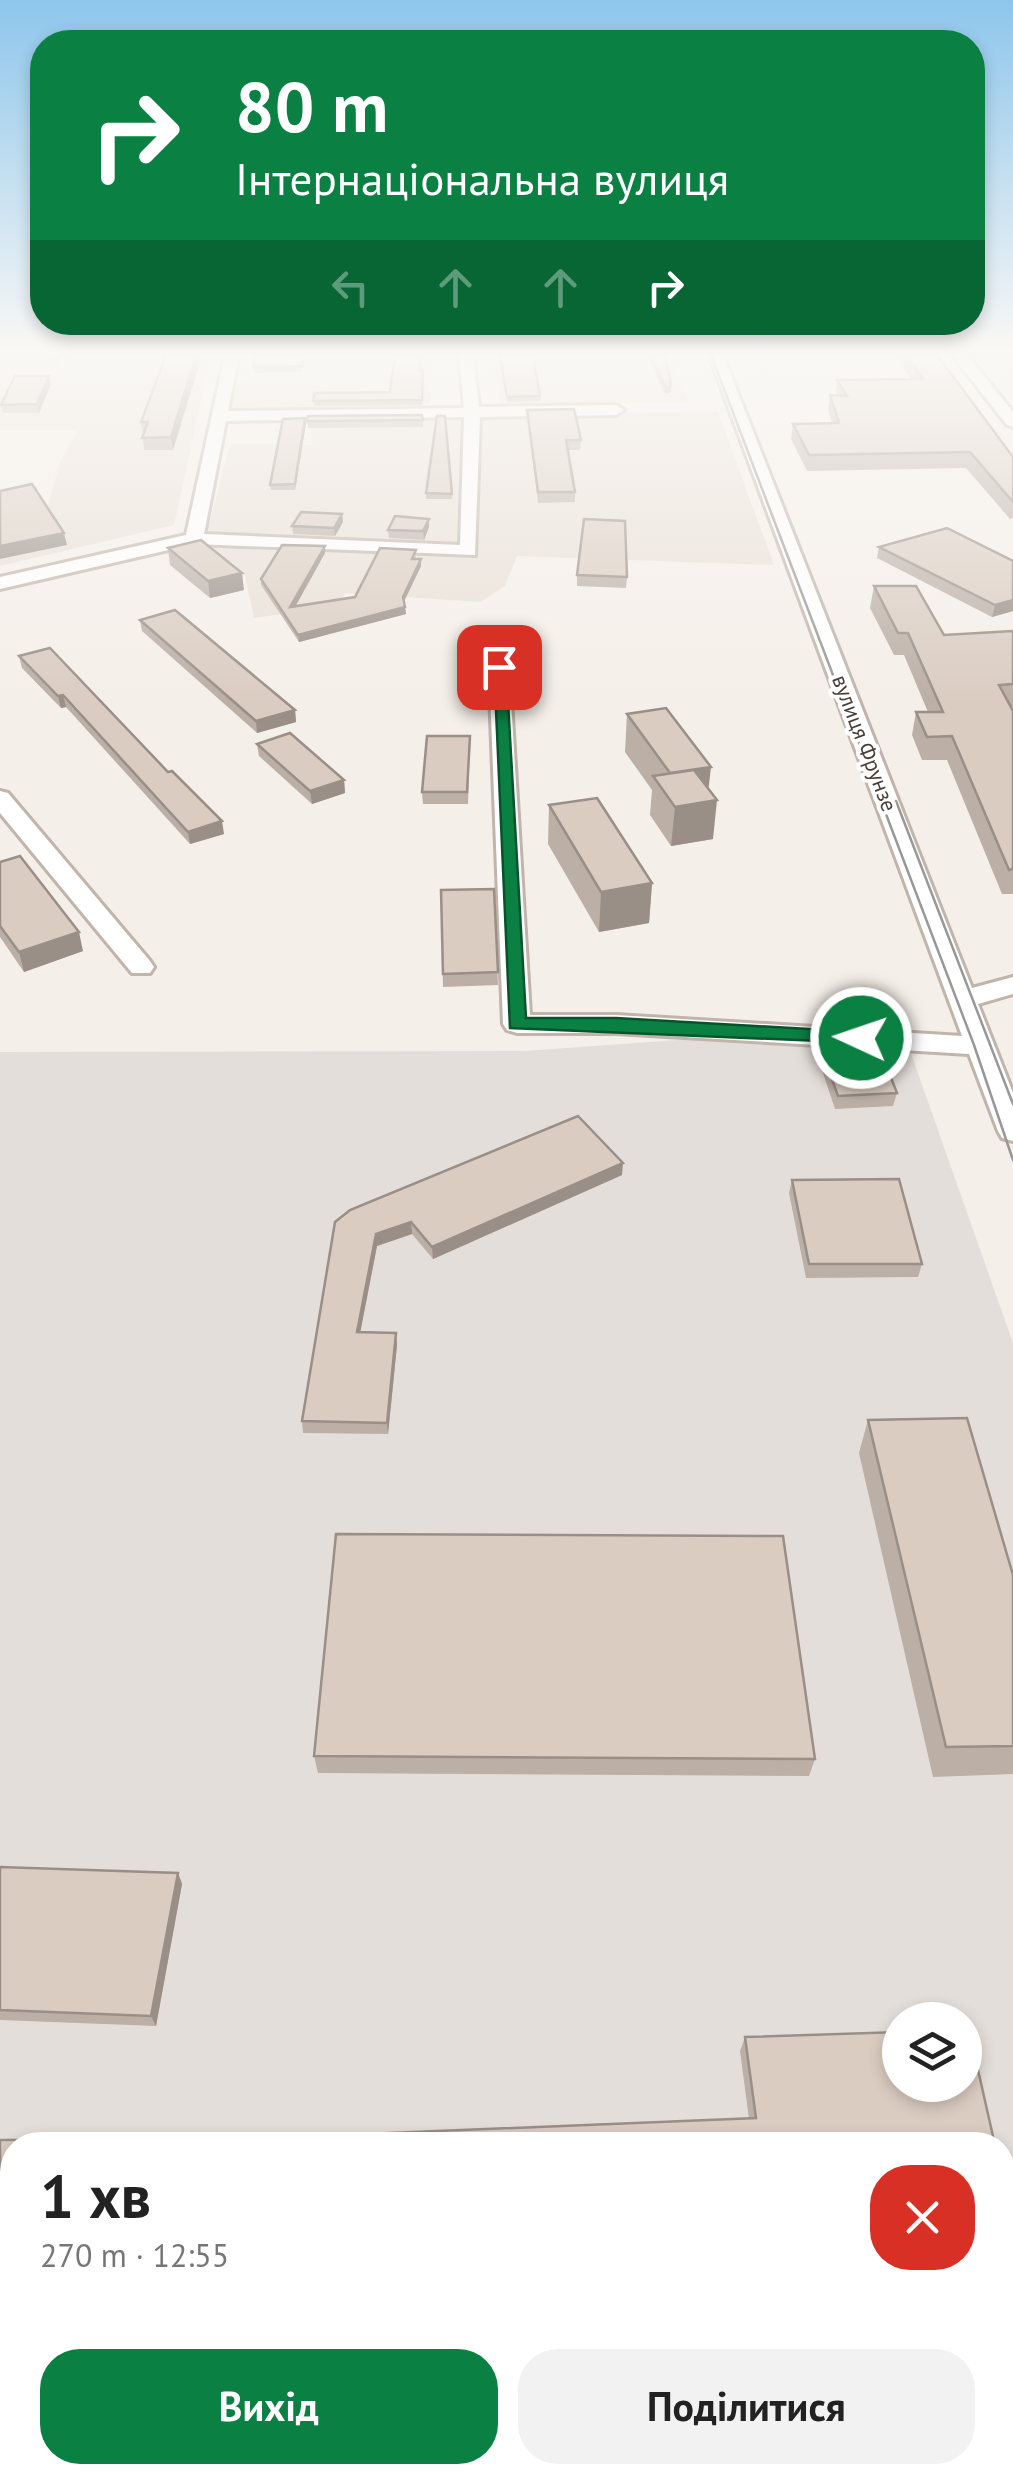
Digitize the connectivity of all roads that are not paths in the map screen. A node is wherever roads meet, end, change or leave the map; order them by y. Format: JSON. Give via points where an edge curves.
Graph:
{"nodes":[{"id":1,"x":207,"y":471,"type":"edge"},
{"id":2,"x":471,"y":471,"type":"edge"},
{"id":3,"x":761,"y":471,"type":"edge"},
{"id":4,"x":194,"y":539,"type":"junction"},
{"id":5,"x":0,"y":582,"type":"edge"},
{"id":6,"x":499,"y":667,"type":"dead end"},
{"id":7,"x":0,"y":798,"type":"edge"},
{"id":8,"x":141,"y":966,"type":"dead end"},
{"id":9,"x":1013,"y":985,"type":"edge"},
{"id":10,"x":965,"y":1000,"type":"junction"},
{"id":11,"x":983,"y":1046,"type":"junction"},
{"id":12,"x":1013,"y":1130,"type":"edge"}],
"edges":[{"from":1,"to":4,"type":"street"},
{"from":2,"to":4,"type":"street","via":[[469,552]]},
{"from":3,"to":10,"type":"street","name":"вулиця Фрунзе"},
{"from":4,"to":5,"type":"street"},
{"from":6,"to":11,"type":"street","via":[[517,1024]]},
{"from":7,"to":8,"type":"street"},
{"from":9,"to":10,"type":"street"},
{"from":10,"to":11,"type":"street","name":"вулиця Фрунзе"},
{"from":11,"to":12,"type":"street","name":"вулиця Фрунзе"}]}
